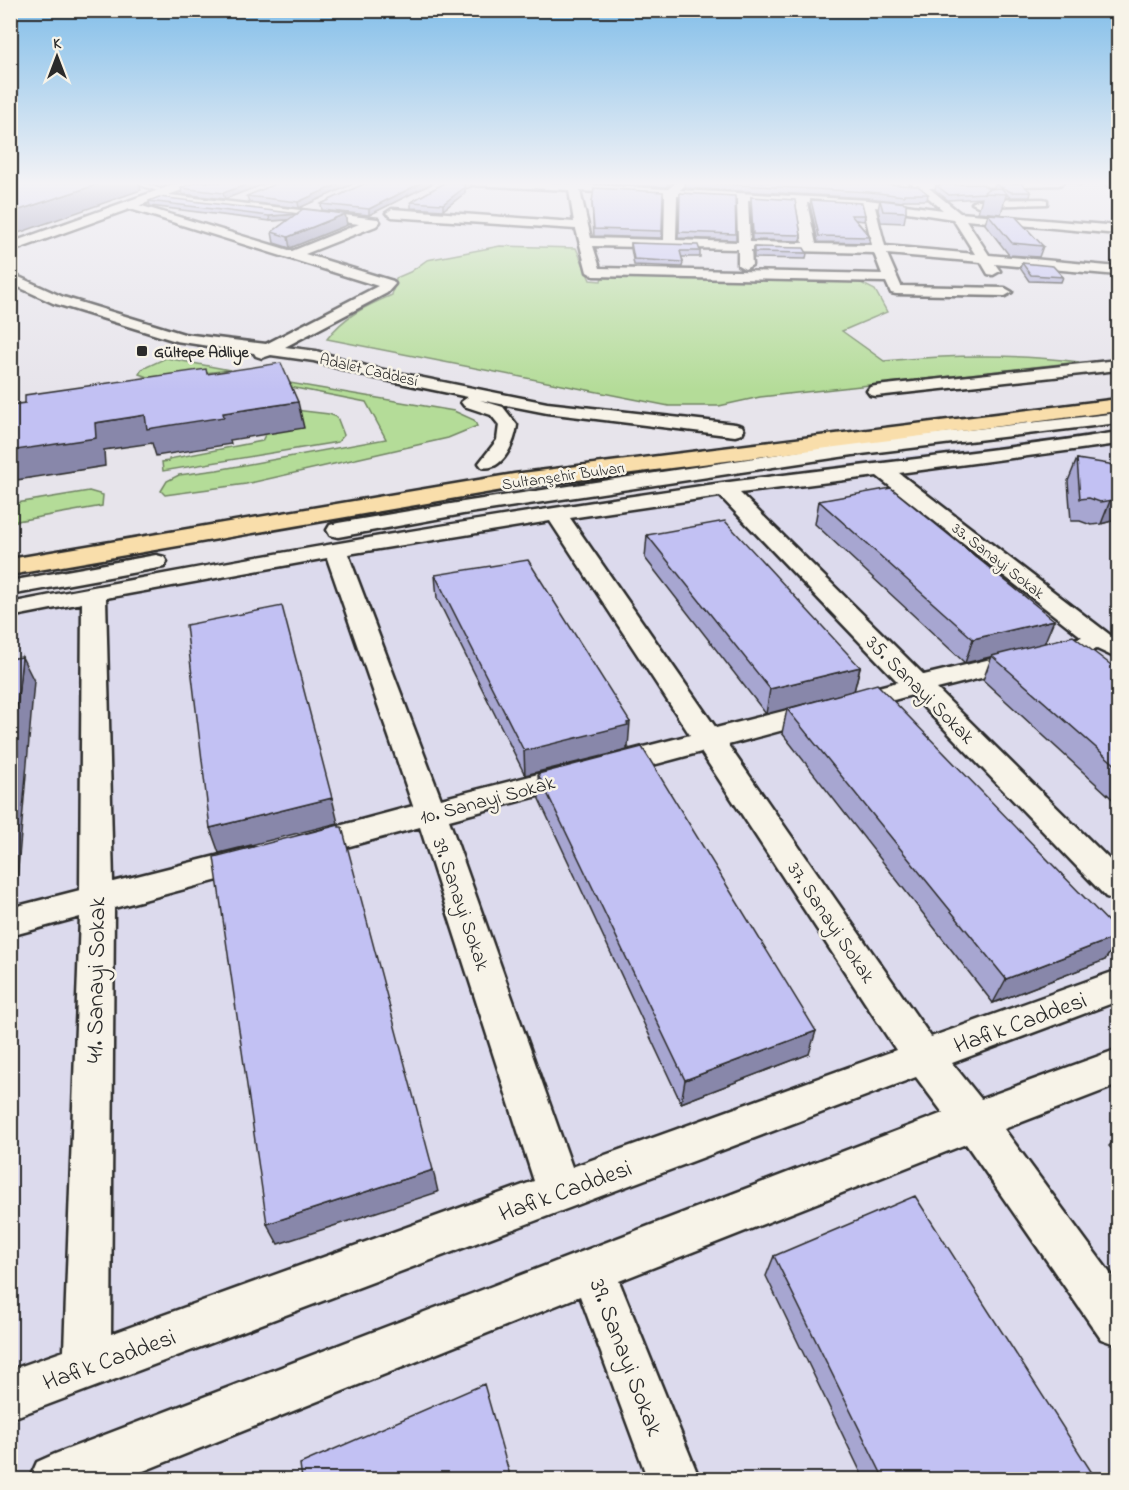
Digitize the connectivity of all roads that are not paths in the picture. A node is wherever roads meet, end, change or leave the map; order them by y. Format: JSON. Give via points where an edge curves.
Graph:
{"nodes":[{"id":1,"x":281,"y":252,"type":"edge"},
{"id":2,"x":301,"y":252,"type":"edge"},
{"id":3,"x":589,"y":252,"type":"edge"},
{"id":4,"x":745,"y":252,"type":"edge"},
{"id":5,"x":880,"y":252,"type":"edge"},
{"id":6,"x":902,"y":252,"type":"edge"},
{"id":7,"x":981,"y":252,"type":"edge"},
{"id":8,"x":292,"y":255,"type":"junction"},
{"id":9,"x":987,"y":261,"type":"junction"},
{"id":10,"x":1119,"y":271,"type":"edge"},
{"id":11,"x":746,"y":275,"type":"junction"},
{"id":12,"x":10,"y":277,"type":"edge"},
{"id":13,"x":890,"y":278,"type":"junction"},
{"id":14,"x":10,"y":296,"type":"edge"},
{"id":15,"x":314,"y":325,"type":"junction"},
{"id":16,"x":316,"y":356,"type":"junction"},
{"id":17,"x":253,"y":362,"type":"junction"},
{"id":18,"x":1119,"y":365,"type":"edge"},
{"id":19,"x":294,"y":372,"type":"dead end"},
{"id":20,"x":328,"y":377,"type":"dead end"},
{"id":21,"x":1119,"y":387,"type":"edge"},
{"id":22,"x":876,"y":391,"type":"dead end"},
{"id":23,"x":1119,"y":405,"type":"edge"},
{"id":24,"x":547,"y":408,"type":"junction"},
{"id":25,"x":840,"y":418,"type":"dead end"},
{"id":26,"x":1119,"y":418,"type":"edge"},
{"id":27,"x":522,"y":424,"type":"junction"},
{"id":28,"x":758,"y":428,"type":"dead end"},
{"id":29,"x":735,"y":430,"type":"junction"},
{"id":30,"x":1119,"y":438,"type":"edge"},
{"id":31,"x":652,"y":441,"type":"dead end"},
{"id":32,"x":1119,"y":453,"type":"edge"},
{"id":33,"x":1020,"y":454,"type":"junction"},
{"id":34,"x":521,"y":458,"type":"dead end"},
{"id":35,"x":489,"y":463,"type":"junction"},
{"id":36,"x":465,"y":467,"type":"dead end"},
{"id":37,"x":879,"y":468,"type":"junction"},
{"id":38,"x":724,"y":489,"type":"junction"},
{"id":39,"x":557,"y":515,"type":"junction"},
{"id":40,"x":335,"y":550,"type":"junction"},
{"id":41,"x":10,"y":567,"type":"edge"},
{"id":42,"x":10,"y":588,"type":"edge"},
{"id":43,"x":94,"y":593,"type":"junction"},
{"id":44,"x":10,"y":610,"type":"edge"},
{"id":45,"x":1111,"y":646,"type":"edge"},
{"id":46,"x":918,"y":685,"type":"junction"},
{"id":47,"x":710,"y":741,"type":"junction"},
{"id":48,"x":431,"y":813,"type":"junction"},
{"id":49,"x":1119,"y":888,"type":"edge"},
{"id":50,"x":97,"y":899,"type":"junction"},
{"id":51,"x":10,"y":922,"type":"edge"},
{"id":52,"x":1119,"y":985,"type":"edge"},
{"id":53,"x":923,"y":1058,"type":"junction"},
{"id":54,"x":1119,"y":1067,"type":"edge"},
{"id":55,"x":974,"y":1121,"type":"junction"},
{"id":56,"x":560,"y":1192,"type":"junction"},
{"id":57,"x":592,"y":1269,"type":"junction"},
{"id":58,"x":1119,"y":1322,"type":"edge"},
{"id":59,"x":87,"y":1367,"type":"junction"},
{"id":60,"x":10,"y":1395,"type":"edge"},
{"id":61,"x":78,"y":1475,"type":"edge"},
{"id":62,"x":674,"y":1479,"type":"edge"}],
"edges":[{"from":1,"to":8,"type":"street"},
{"from":2,"to":8,"type":"street"},
{"from":3,"to":11,"type":"street","via":[[594,272]]},
{"from":4,"to":11,"type":"street"},
{"from":5,"to":13,"type":"street"},
{"from":6,"to":9,"type":"street"},
{"from":7,"to":9,"type":"street"},
{"from":8,"to":15,"type":"street","via":[[388,284],[382,291]]},
{"from":9,"to":10,"type":"street"},
{"from":9,"to":13,"type":"street","via":[[1005,292],[896,290]]},
{"from":11,"to":13,"type":"street"},
{"from":12,"to":17,"type":"street","name":"Adalet Caddesi","via":[[58,300]]},
{"from":14,"to":17,"type":"street","name":"Adalet Caddesi","via":[[92,327],[162,347]]},
{"from":15,"to":16,"type":"street","via":[[312,341]]},
{"from":15,"to":17,"type":"street"},
{"from":16,"to":17,"type":"street","name":"Adalet Caddesi"},
{"from":16,"to":19,"type":"street"},
{"from":16,"to":24,"type":"street","name":"Adalet Caddesi","via":[[366,371]]},
{"from":18,"to":22,"type":"street"},
{"from":20,"to":27,"type":"street","name":"Adalet Caddesi","via":[[460,398]]},
{"from":21,"to":25,"type":"highway"},
{"from":23,"to":41,"type":"highway","name":"Sultanşehir Bulvarı","via":[[514,481]]},
{"from":24,"to":27,"type":"street","via":[[548,417]]},
{"from":24,"to":29,"type":"street","name":"Adalet Caddesi"},
{"from":26,"to":42,"type":"street","via":[[853,449],[487,505]]},
{"from":27,"to":35,"type":"street"},
{"from":28,"to":29,"type":"highway"},
{"from":29,"to":31,"type":"highway"},
{"from":30,"to":33,"type":"street"},
{"from":32,"to":33,"type":"street"},
{"from":33,"to":37,"type":"street"},
{"from":34,"to":35,"type":"highway","name":"Sultanşehir Bulvarı"},
{"from":35,"to":36,"type":"highway","name":"Sultanşehir Bulvarı"},
{"from":37,"to":38,"type":"street"},
{"from":37,"to":45,"type":"street","name":"33. Sanayi Sokak"},
{"from":38,"to":39,"type":"street"},
{"from":38,"to":46,"type":"street","name":"35. Sanayi Sokak"},
{"from":39,"to":40,"type":"street"},
{"from":39,"to":47,"type":"street","name":"37. Sanayi Sokak"},
{"from":40,"to":43,"type":"street"},
{"from":40,"to":48,"type":"street","name":"39. Sanayi Sokak"},
{"from":43,"to":44,"type":"street"},
{"from":43,"to":50,"type":"street","name":"41. Sanayi Sokak"},
{"from":45,"to":46,"type":"street","name":"10. Sanayi Sokak"},
{"from":46,"to":47,"type":"street","name":"10. Sanayi Sokak"},
{"from":46,"to":49,"type":"street","name":"35. Sanayi Sokak"},
{"from":47,"to":48,"type":"street","name":"10. Sanayi Sokak"},
{"from":47,"to":53,"type":"street","name":"37. Sanayi Sokak"},
{"from":48,"to":50,"type":"street","name":"10. Sanayi Sokak"},
{"from":48,"to":56,"type":"street","name":"39. Sanayi Sokak"},
{"from":50,"to":51,"type":"street","name":"10. Sanayi Sokak"},
{"from":50,"to":59,"type":"street","name":"41. Sanayi Sokak"},
{"from":52,"to":53,"type":"street","name":"Hafik Caddesi"},
{"from":53,"to":55,"type":"street","name":"37. Sanayi Sokak"},
{"from":53,"to":56,"type":"street","name":"Hafik Caddesi"},
{"from":54,"to":55,"type":"street"},
{"from":55,"to":57,"type":"street"},
{"from":55,"to":58,"type":"street","name":"37. Sanayi Sokak"},
{"from":56,"to":59,"type":"street","name":"Hafik Caddesi"},
{"from":57,"to":61,"type":"street"},
{"from":57,"to":62,"type":"street","name":"39. Sanayi Sokak"},
{"from":59,"to":60,"type":"street","name":"Hafik Caddesi"}]}
